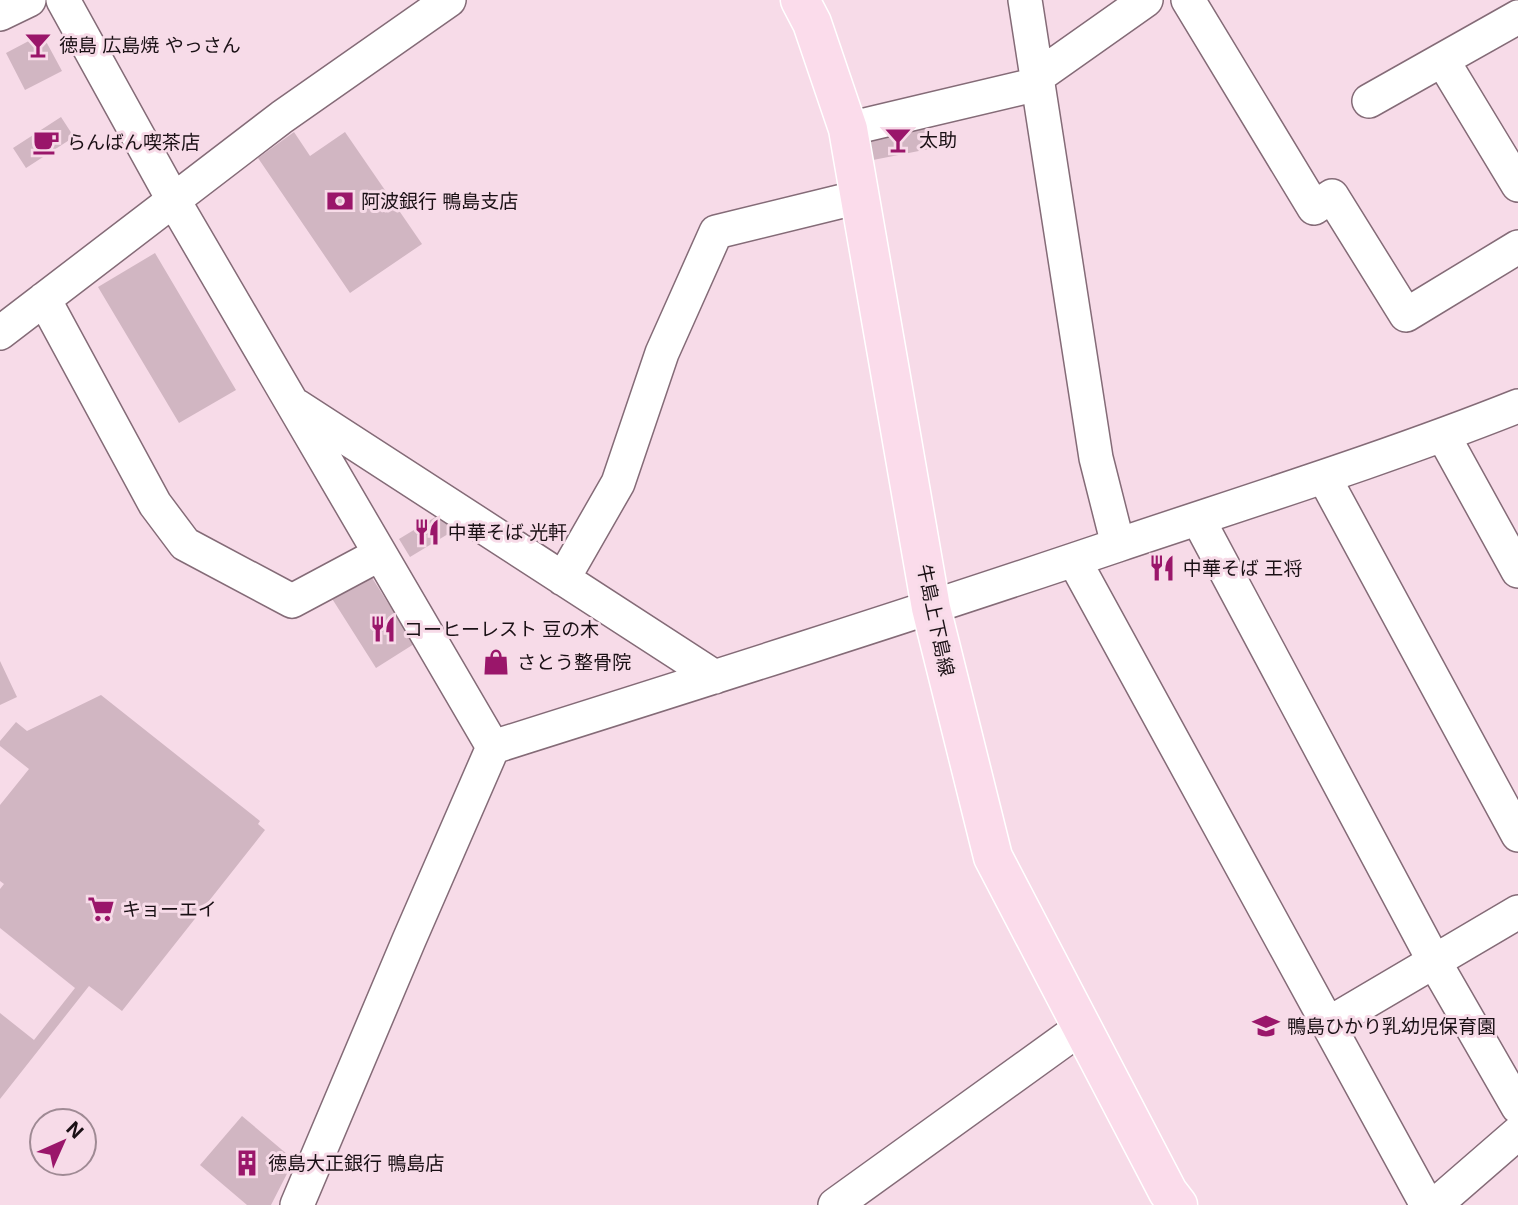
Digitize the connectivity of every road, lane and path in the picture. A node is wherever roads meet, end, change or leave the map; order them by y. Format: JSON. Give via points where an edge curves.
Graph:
{"nodes":[{"id":1,"x":29,"y":0,"type":"edge"},
{"id":2,"x":63,"y":0,"type":"edge"},
{"id":3,"x":449,"y":0,"type":"edge"},
{"id":4,"x":800,"y":0,"type":"edge"},
{"id":5,"x":1025,"y":0,"type":"edge"},
{"id":6,"x":1146,"y":0,"type":"edge"},
{"id":7,"x":1188,"y":0,"type":"edge"},
{"id":8,"x":0,"y":14,"type":"edge"},
{"id":9,"x":1518,"y":17,"type":"edge"},
{"id":10,"x":1443,"y":61,"type":"junction"},
{"id":11,"x":1037,"y":80,"type":"junction"},
{"id":12,"x":1368,"y":102,"type":"dead end"},
{"id":13,"x":848,"y":129,"type":"junction"},
{"id":14,"x":1518,"y":185,"type":"edge"},
{"id":15,"x":859,"y":197,"type":"junction"},
{"id":16,"x":174,"y":201,"type":"junction"},
{"id":17,"x":1518,"y":247,"type":"edge"},
{"id":18,"x":44,"y":299,"type":"junction"},
{"id":19,"x":0,"y":333,"type":"edge"},
{"id":20,"x":292,"y":403,"type":"junction"},
{"id":21,"x":1518,"y":406,"type":"edge"},
{"id":22,"x":1443,"y":435,"type":"junction"},
{"id":23,"x":1324,"y":477,"type":"junction"},
{"id":24,"x":1198,"y":519,"type":"junction"},
{"id":25,"x":1118,"y":545,"type":"junction"},
{"id":26,"x":380,"y":554,"type":"junction"},
{"id":27,"x":1074,"y":560,"type":"junction"},
{"id":28,"x":1518,"y":571,"type":"edge"},
{"id":29,"x":563,"y":579,"type":"junction"},
{"id":30,"x":931,"y":608,"type":"junction"},
{"id":31,"x":715,"y":677,"type":"junction"},
{"id":32,"x":493,"y":747,"type":"junction"},
{"id":33,"x":1518,"y":835,"type":"edge"},
{"id":34,"x":1518,"y":912,"type":"edge"},
{"id":35,"x":1434,"y":961,"type":"junction"},
{"id":36,"x":1328,"y":1024,"type":"junction"},
{"id":37,"x":1082,"y":1027,"type":"junction"},
{"id":38,"x":1518,"y":1107,"type":"edge"},
{"id":39,"x":1518,"y":1133,"type":"edge"},
{"id":40,"x":297,"y":1205,"type":"edge"},
{"id":41,"x":835,"y":1205,"type":"edge"},
{"id":42,"x":1178,"y":1205,"type":"edge"},
{"id":43,"x":1427,"y":1205,"type":"edge"},
{"id":44,"x":1435,"y":1205,"type":"edge"}],
"edges":[{"from":1,"to":8,"type":"street"},
{"from":2,"to":16,"type":"street"},
{"from":3,"to":16,"type":"street","via":[[282,117]]},
{"from":4,"to":13,"type":"main road","name":"牛島上下島線"},
{"from":5,"to":11,"type":"street"},
{"from":6,"to":11,"type":"street"},
{"from":7,"to":17,"type":"street","via":[[1314,208],[1332,196],[1406,315]]},
{"from":9,"to":10,"type":"street"},
{"from":10,"to":12,"type":"street"},
{"from":10,"to":14,"type":"street"},
{"from":11,"to":13,"type":"street"},
{"from":11,"to":25,"type":"street","via":[[1096,458]]},
{"from":13,"to":15,"type":"main road","name":"牛島上下島線"},
{"from":15,"to":29,"type":"street","via":[[716,232],[662,353],[618,483]]},
{"from":15,"to":30,"type":"main road","name":"牛島上下島線"},
{"from":16,"to":18,"type":"street"},
{"from":16,"to":20,"type":"street"},
{"from":18,"to":19,"type":"street"},
{"from":18,"to":26,"type":"street","via":[[155,504],[185,544],[292,601]]},
{"from":20,"to":26,"type":"street"},
{"from":20,"to":29,"type":"street"},
{"from":21,"to":22,"type":"street"},
{"from":22,"to":23,"type":"street"},
{"from":22,"to":28,"type":"street"},
{"from":23,"to":24,"type":"street"},
{"from":23,"to":33,"type":"street"},
{"from":24,"to":25,"type":"street"},
{"from":24,"to":35,"type":"street"},
{"from":25,"to":27,"type":"street"},
{"from":26,"to":32,"type":"street"},
{"from":27,"to":30,"type":"street"},
{"from":27,"to":36,"type":"street"},
{"from":29,"to":31,"type":"street"},
{"from":30,"to":31,"type":"street"},
{"from":30,"to":37,"type":"main road","name":"牛島上下島線","via":[[993,857]]},
{"from":31,"to":32,"type":"street"},
{"from":32,"to":40,"type":"street"},
{"from":34,"to":35,"type":"street"},
{"from":35,"to":36,"type":"street"},
{"from":35,"to":38,"type":"street"},
{"from":36,"to":43,"type":"street"},
{"from":37,"to":41,"type":"street"},
{"from":37,"to":42,"type":"main road","name":"牛島上下島線"},
{"from":39,"to":44,"type":"street"}]}
